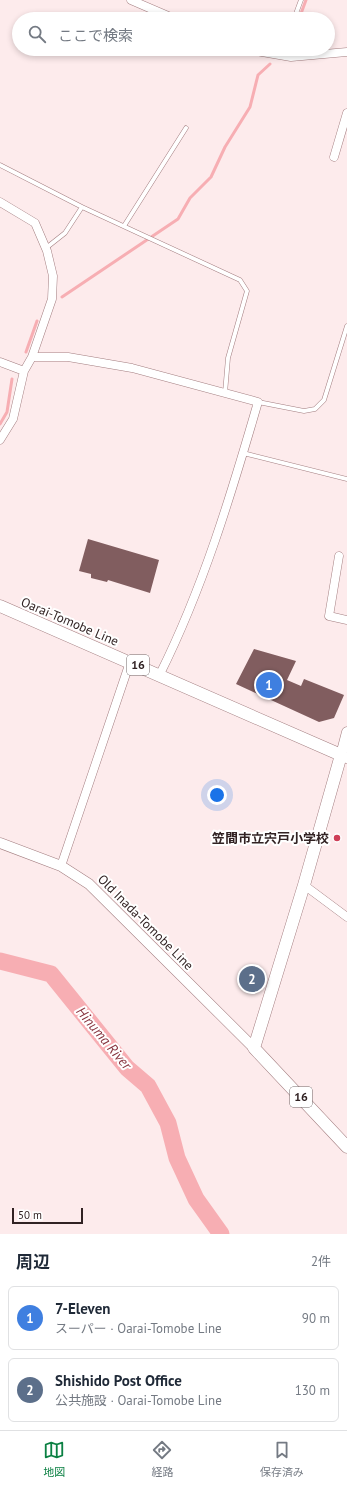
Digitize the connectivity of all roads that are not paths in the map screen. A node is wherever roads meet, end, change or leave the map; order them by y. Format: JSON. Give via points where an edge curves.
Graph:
{"nodes":[{"id":1,"x":131,"y":0,"type":"edge"},
{"id":2,"x":301,"y":0,"type":"edge"},
{"id":3,"x":159,"y":12,"type":"edge"},
{"id":4,"x":297,"y":12,"type":"edge"},
{"id":5,"x":347,"y":52,"type":"edge"},
{"id":6,"x":335,"y":53,"type":"edge"},
{"id":7,"x":288,"y":56,"type":"edge"},
{"id":8,"x":302,"y":56,"type":"edge"},
{"id":9,"x":347,"y":113,"type":"edge"},
{"id":10,"x":186,"y":128,"type":"dead end"},
{"id":11,"x":334,"y":157,"type":"dead end"},
{"id":12,"x":0,"y":165,"type":"edge"},
{"id":13,"x":0,"y":202,"type":"edge"},
{"id":14,"x":82,"y":207,"type":"junction"},
{"id":15,"x":124,"y":226,"type":"junction"},
{"id":16,"x":46,"y":248,"type":"junction"},
{"id":17,"x":347,"y":326,"type":"edge"},
{"id":18,"x":32,"y":357,"type":"junction"},
{"id":19,"x":0,"y":362,"type":"edge"},
{"id":20,"x":24,"y":371,"type":"junction"},
{"id":21,"x":225,"y":393,"type":"junction"},
{"id":22,"x":258,"y":402,"type":"junction"},
{"id":23,"x":0,"y":440,"type":"edge"},
{"id":24,"x":243,"y":452,"type":"junction"},
{"id":25,"x":347,"y":479,"type":"edge"},
{"id":26,"x":339,"y":556,"type":"dead end"},
{"id":27,"x":0,"y":606,"type":"edge"},
{"id":28,"x":347,"y":620,"type":"edge"},
{"id":29,"x":130,"y":662,"type":"junction"},
{"id":30,"x":160,"y":674,"type":"junction"},
{"id":31,"x":347,"y":732,"type":"edge"},
{"id":32,"x":344,"y":756,"type":"edge"},
{"id":33,"x":0,"y":843,"type":"edge"},
{"id":34,"x":61,"y":866,"type":"junction"},
{"id":35,"x":304,"y":885,"type":"junction"},
{"id":36,"x":347,"y":917,"type":"edge"},
{"id":37,"x":254,"y":1048,"type":"junction"},
{"id":38,"x":347,"y":1147,"type":"edge"}],
"edges":[{"from":1,"to":3,"type":"street"},
{"from":2,"to":4,"type":"lane"},
{"from":5,"to":6,"type":"street"},
{"from":7,"to":8,"type":"street"},
{"from":9,"to":11,"type":"street"},
{"from":10,"to":15,"type":"lane"},
{"from":12,"to":14,"type":"lane"},
{"from":13,"to":16,"type":"street","via":[[35,223]]},
{"from":14,"to":15,"type":"lane"},
{"from":14,"to":16,"type":"lane","via":[[65,234]]},
{"from":15,"to":21,"type":"lane","via":[[240,280],[247,291],[228,358]]},
{"from":16,"to":18,"type":"street","via":[[53,276],[52,298]]},
{"from":17,"to":22,"type":"lane","via":[[324,400],[315,409],[304,411]]},
{"from":18,"to":20,"type":"street"},
{"from":18,"to":21,"type":"street","via":[[68,357],[132,368]]},
{"from":19,"to":20,"type":"street"},
{"from":20,"to":23,"type":"street","via":[[13,419]]},
{"from":21,"to":22,"type":"street"},
{"from":22,"to":24,"type":"street"},
{"from":24,"to":25,"type":"lane"},
{"from":24,"to":30,"type":"street","via":[[194,602]]},
{"from":26,"to":28,"type":"street","via":[[329,616]]},
{"from":27,"to":29,"type":"main road","name":"Oarai-Tomobe Line","number":"16"},
{"from":29,"to":30,"type":"main road","name":"Oarai-Tomobe Line","number":"16"},
{"from":29,"to":34,"type":"street"},
{"from":30,"to":32,"type":"main road","name":"Oarai-Tomobe Line","number":"16"},
{"from":31,"to":32,"type":"street"},
{"from":32,"to":35,"type":"main road"},
{"from":33,"to":34,"type":"street","name":"Old Inada-Tomobe Line"},
{"from":34,"to":37,"type":"street","name":"Old Inada-Tomobe Line","via":[[89,884]]},
{"from":35,"to":36,"type":"street"},
{"from":35,"to":37,"type":"main road"},
{"from":37,"to":38,"type":"main road","number":"16"}]}
